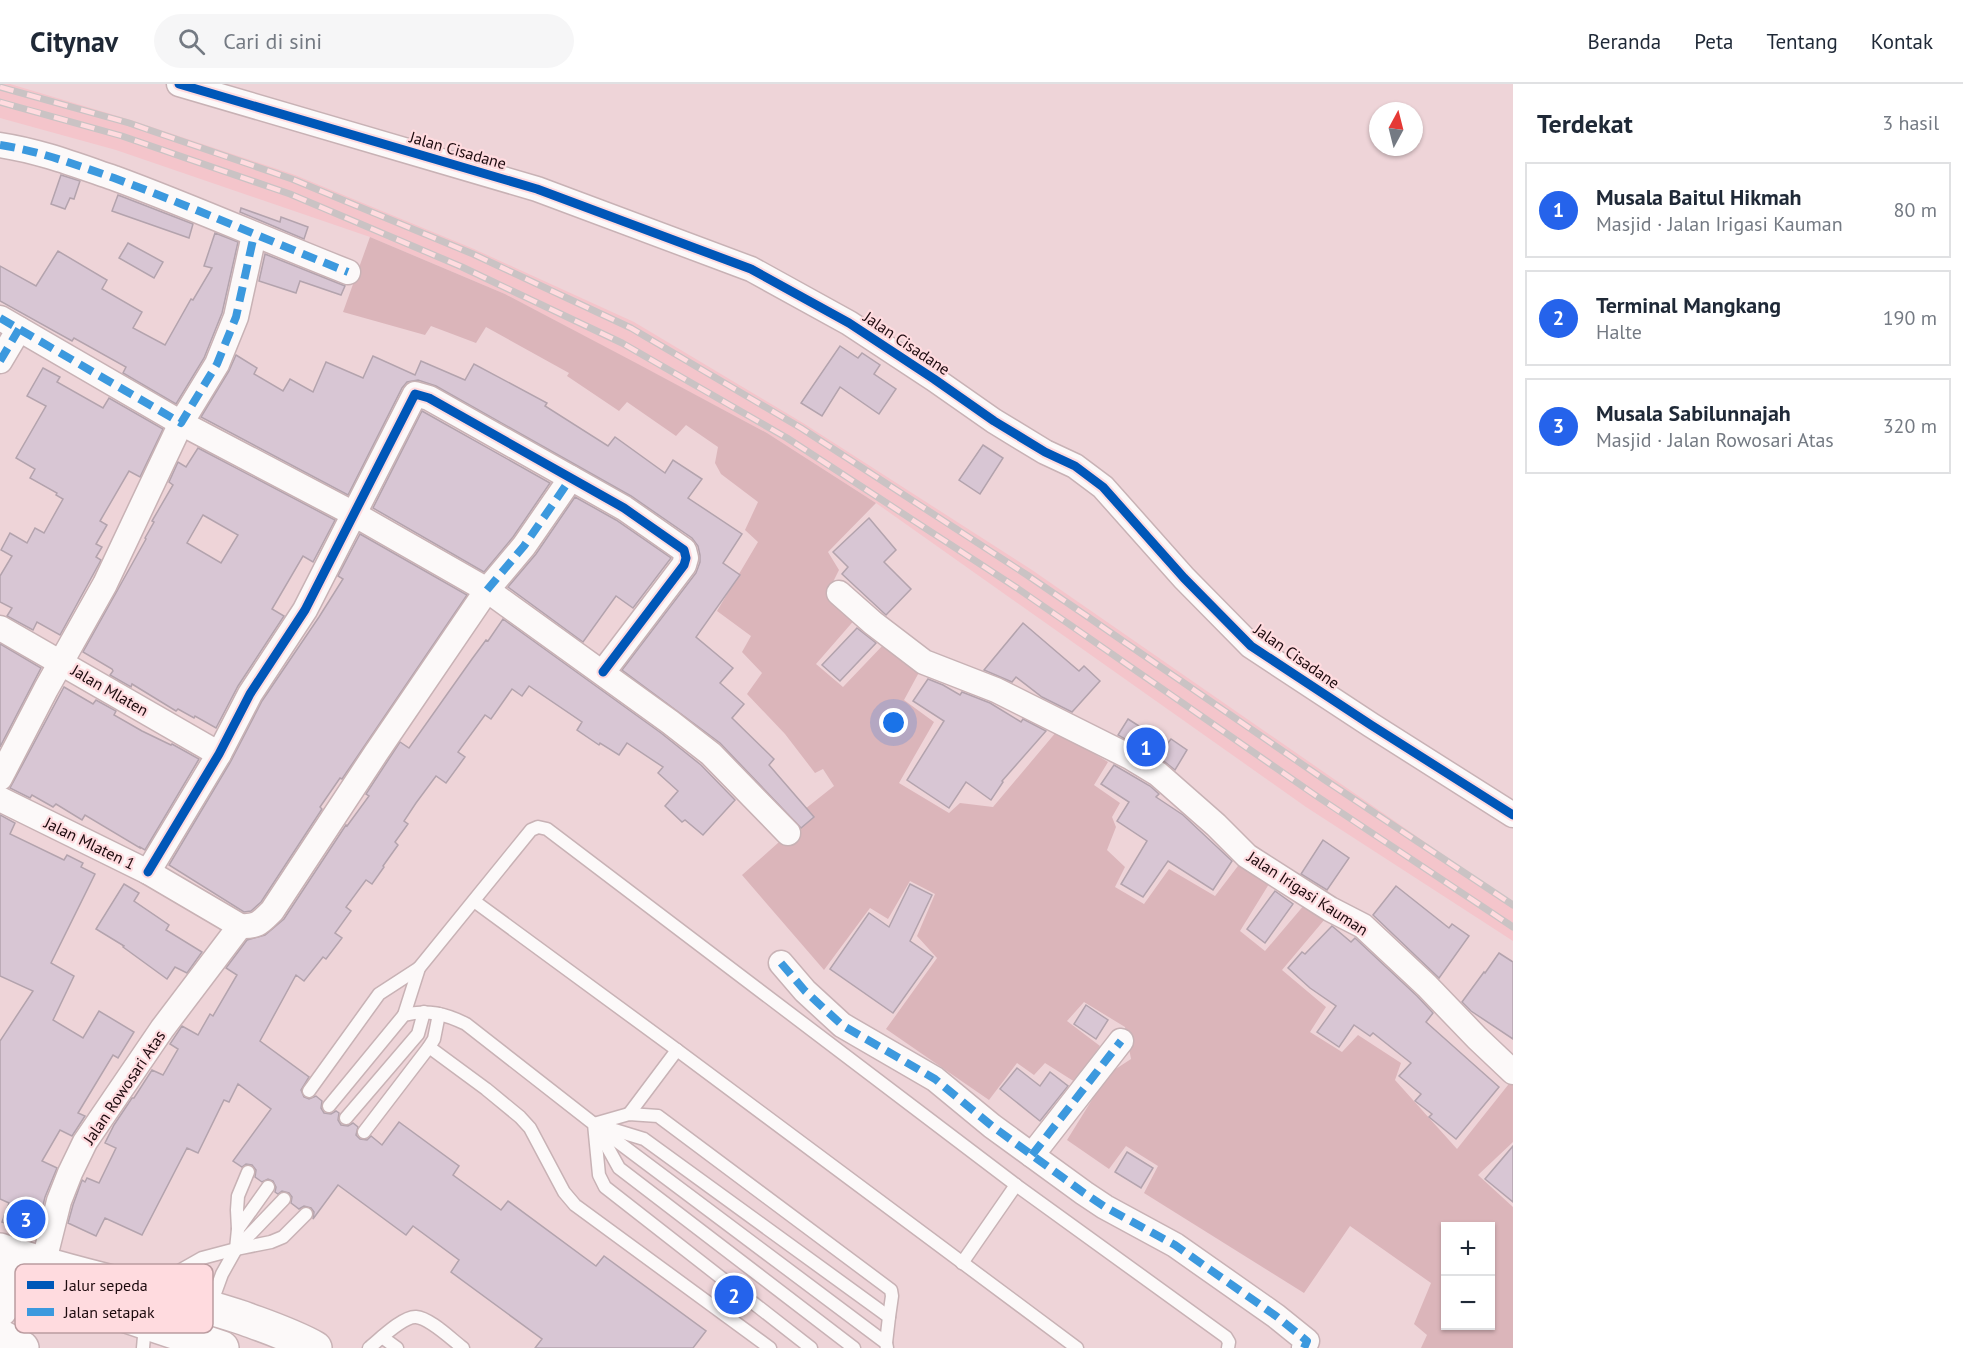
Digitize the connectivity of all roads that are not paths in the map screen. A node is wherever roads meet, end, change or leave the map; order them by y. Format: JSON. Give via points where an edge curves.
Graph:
{"nodes":[{"id":1,"x":179,"y":84,"type":"edge"},
{"id":2,"x":0,"y":145,"type":"edge"},
{"id":3,"x":254,"y":235,"type":"junction"},
{"id":4,"x":348,"y":272,"type":"dead end"},
{"id":5,"x":9,"y":323,"type":"edge"},
{"id":6,"x":0,"y":361,"type":"edge"},
{"id":7,"x":181,"y":423,"type":"junction"},
{"id":8,"x":571,"y":478,"type":"junction"},
{"id":9,"x":354,"y":514,"type":"junction"},
{"id":10,"x":487,"y":590,"type":"junction"},
{"id":11,"x":839,"y":593,"type":"dead end"},
{"id":12,"x":0,"y":628,"type":"edge"},
{"id":13,"x":62,"y":662,"type":"junction"},
{"id":14,"x":603,"y":672,"type":"junction"},
{"id":15,"x":219,"y":754,"type":"junction"},
{"id":16,"x":0,"y":778,"type":"edge"},
{"id":17,"x":0,"y":799,"type":"edge"},
{"id":18,"x":1513,"y":815,"type":"edge"},
{"id":19,"x":788,"y":832,"type":"dead end"},
{"id":20,"x":148,"y":872,"type":"junction"},
{"id":21,"x":474,"y":901,"type":"junction"},
{"id":22,"x":240,"y":926,"type":"junction"},
{"id":23,"x":781,"y":963,"type":"dead end"},
{"id":24,"x":419,"y":968,"type":"junction"},
{"id":25,"x":424,"y":1012,"type":"junction"},
{"id":26,"x":439,"y":1014,"type":"junction"},
{"id":27,"x":404,"y":1015,"type":"junction"},
{"id":28,"x":1121,"y":1041,"type":"dead end"},
{"id":29,"x":429,"y":1047,"type":"junction"},
{"id":30,"x":677,"y":1050,"type":"junction"},
{"id":31,"x":1513,"y":1072,"type":"edge"},
{"id":32,"x":309,"y":1091,"type":"dead end"},
{"id":33,"x":329,"y":1106,"type":"dead end"},
{"id":34,"x":629,"y":1114,"type":"junction"},
{"id":35,"x":346,"y":1119,"type":"dead end"},
{"id":36,"x":594,"y":1124,"type":"junction"},
{"id":37,"x":364,"y":1132,"type":"dead end"},
{"id":38,"x":1032,"y":1155,"type":"junction"},
{"id":39,"x":248,"y":1172,"type":"dead end"},
{"id":40,"x":1016,"y":1185,"type":"junction"},
{"id":41,"x":268,"y":1187,"type":"dead end"},
{"id":42,"x":284,"y":1198,"type":"dead end"},
{"id":43,"x":306,"y":1214,"type":"dead end"},
{"id":44,"x":238,"y":1229,"type":"junction"},
{"id":45,"x":236,"y":1249,"type":"junction"},
{"id":46,"x":962,"y":1263,"type":"junction"},
{"id":47,"x":43,"y":1264,"type":"edge"},
{"id":48,"x":191,"y":1264,"type":"edge"},
{"id":49,"x":2,"y":1266,"type":"edge"},
{"id":50,"x":213,"y":1307,"type":"edge"},
{"id":51,"x":0,"y":1310,"type":"edge"},
{"id":52,"x":889,"y":1317,"type":"junction"},
{"id":53,"x":213,"y":1332,"type":"edge"},
{"id":54,"x":0,"y":1336,"type":"edge"},
{"id":55,"x":382,"y":1337,"type":"junction"},
{"id":56,"x":886,"y":1346,"type":"edge"},
{"id":57,"x":22,"y":1348,"type":"edge"},
{"id":58,"x":315,"y":1348,"type":"edge"},
{"id":59,"x":369,"y":1348,"type":"edge"},
{"id":60,"x":397,"y":1348,"type":"edge"},
{"id":61,"x":463,"y":1348,"type":"edge"},
{"id":62,"x":770,"y":1348,"type":"edge"},
{"id":63,"x":811,"y":1348,"type":"edge"},
{"id":64,"x":854,"y":1348,"type":"edge"},
{"id":65,"x":1077,"y":1348,"type":"edge"},
{"id":66,"x":1228,"y":1348,"type":"edge"},
{"id":67,"x":1304,"y":1348,"type":"edge"}],
"edges":[{"from":1,"to":18,"type":"street","name":"Jalan Cisadane","via":[[537,189],[751,269],[849,323],[994,421],[1075,466],[1103,487],[1251,646]]},
{"from":2,"to":3,"type":"street","via":[[27,149],[85,168]]},
{"from":3,"to":4,"type":"street"},
{"from":3,"to":7,"type":"street","via":[[236,317],[217,364]]},
{"from":5,"to":6,"type":"street"},
{"from":5,"to":7,"type":"street"},
{"from":7,"to":9,"type":"street"},
{"from":7,"to":13,"type":"street","via":[[105,584]]},
{"from":8,"to":9,"type":"street","via":[[429,398],[414,394]]},
{"from":8,"to":10,"type":"street","via":[[524,546]]},
{"from":8,"to":14,"type":"street","via":[[657,530],[684,550],[687,558]]},
{"from":9,"to":10,"type":"street"},
{"from":9,"to":15,"type":"street","via":[[305,610],[250,694]]},
{"from":10,"to":14,"type":"street"},
{"from":10,"to":22,"type":"street","via":[[272,911],[261,923]]},
{"from":11,"to":31,"type":"street","name":"Jalan Irigasi Kauman","via":[[924,662],[1007,696],[1130,756],[1158,774],[1247,856],[1363,926]]},
{"from":12,"to":13,"type":"street","name":"Jalan Mlaten"},
{"from":13,"to":15,"type":"street","name":"Jalan Mlaten"},
{"from":13,"to":16,"type":"street"},
{"from":14,"to":19,"type":"street","via":[[711,754]]},
{"from":15,"to":20,"type":"street"},
{"from":17,"to":20,"type":"street","name":"Jalan Mlaten 1"},
{"from":20,"to":22,"type":"street","name":"Jalan Mlaten 1"},
{"from":21,"to":24,"type":"lane"},
{"from":21,"to":30,"type":"lane"},
{"from":21,"to":40,"type":"lane","via":[[531,830],[546,829]]},
{"from":22,"to":47,"type":"street","name":"Jalan Rowosari Atas","via":[[162,1029],[86,1142],[59,1201]]},
{"from":23,"to":38,"type":"street","via":[[842,1025],[935,1079]]},
{"from":24,"to":27,"type":"lane"},
{"from":24,"to":32,"type":"lane","via":[[379,994]]},
{"from":25,"to":26,"type":"lane"},
{"from":25,"to":27,"type":"lane"},
{"from":25,"to":35,"type":"lane","via":[[418,1034]]},
{"from":26,"to":29,"type":"lane"},
{"from":26,"to":36,"type":"lane","via":[[466,1024]]},
{"from":27,"to":33,"type":"lane"},
{"from":28,"to":38,"type":"street"},
{"from":29,"to":37,"type":"lane"},
{"from":29,"to":62,"type":"lane","via":[[520,1117],[575,1205]]},
{"from":30,"to":34,"type":"lane"},
{"from":30,"to":46,"type":"lane"},
{"from":34,"to":36,"type":"lane"},
{"from":34,"to":52,"type":"lane","via":[[658,1116],[891,1290]]},
{"from":36,"to":52,"type":"lane","via":[[644,1139]]},
{"from":36,"to":56,"type":"lane"},
{"from":36,"to":63,"type":"lane","via":[[599,1175],[605,1187]]},
{"from":36,"to":64,"type":"lane","via":[[619,1168]]},
{"from":38,"to":67,"type":"street","via":[[1105,1207],[1204,1265],[1307,1341]]},
{"from":39,"to":44,"type":"lane","via":[[238,1196]]},
{"from":40,"to":46,"type":"lane"},
{"from":40,"to":66,"type":"lane","via":[[1226,1337]]},
{"from":41,"to":44,"type":"lane"},
{"from":42,"to":45,"type":"lane"},
{"from":43,"to":45,"type":"lane","via":[[283,1237]]},
{"from":44,"to":45,"type":"lane"},
{"from":45,"to":48,"type":"lane"},
{"from":45,"to":50,"type":"lane","via":[[222,1274]]},
{"from":46,"to":65,"type":"lane"},
{"from":49,"to":51,"type":"highway","via":[[9,1290]]},
{"from":52,"to":56,"type":"lane"},
{"from":53,"to":58,"type":"highway","via":[[283,1333]]},
{"from":54,"to":57,"type":"highway"},
{"from":55,"to":59,"type":"lane"},
{"from":55,"to":60,"type":"lane"},
{"from":55,"to":61,"type":"lane","via":[[416,1317],[428,1321]]}]}
